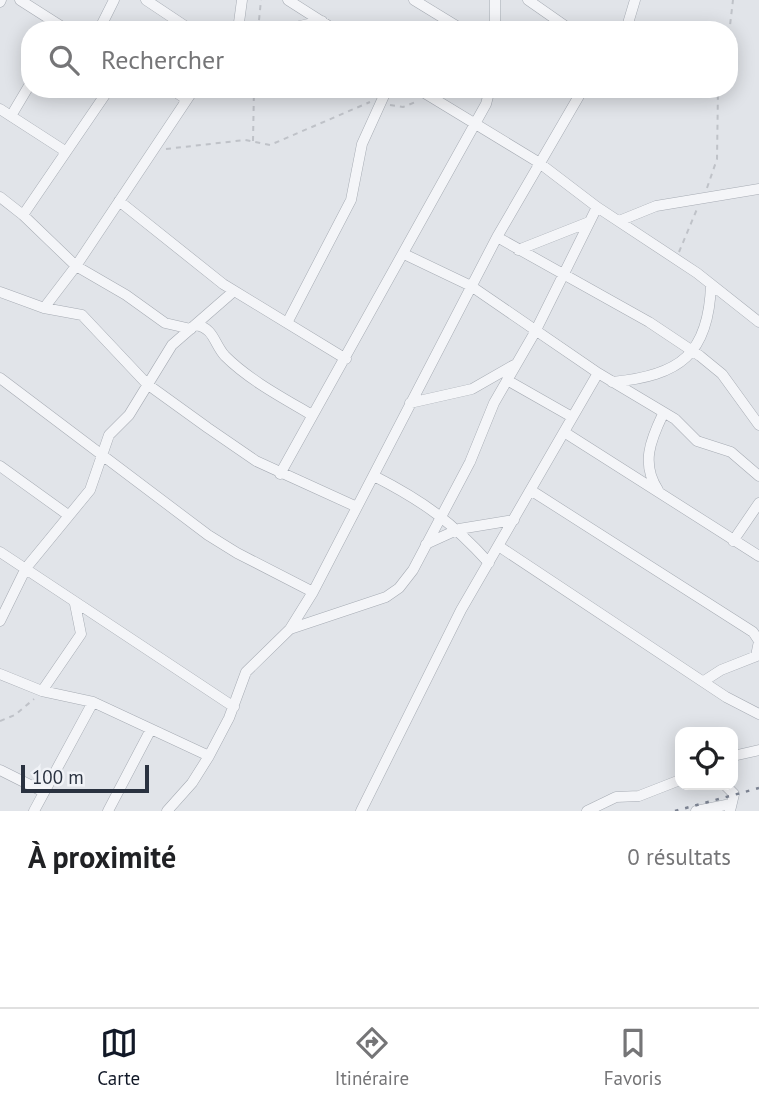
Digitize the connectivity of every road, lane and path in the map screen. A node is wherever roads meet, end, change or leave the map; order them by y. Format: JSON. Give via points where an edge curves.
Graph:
{"nodes":[{"id":1,"x":20,"y":0,"type":"edge"},
{"id":2,"x":114,"y":0,"type":"edge"},
{"id":3,"x":146,"y":0,"type":"edge"},
{"id":4,"x":242,"y":0,"type":"edge"},
{"id":5,"x":261,"y":0,"type":"edge"},
{"id":6,"x":414,"y":0,"type":"edge"},
{"id":7,"x":495,"y":0,"type":"edge"},
{"id":8,"x":528,"y":0,"type":"edge"},
{"id":9,"x":635,"y":0,"type":"edge"},
{"id":10,"x":733,"y":0,"type":"edge"},
{"id":11,"x":292,"y":1,"type":"edge"},
{"id":12,"x":51,"y":21,"type":"edge"},
{"id":13,"x":104,"y":21,"type":"edge"},
{"id":14,"x":176,"y":21,"type":"edge"},
{"id":15,"x":239,"y":21,"type":"edge"},
{"id":16,"x":259,"y":21,"type":"edge"},
{"id":17,"x":322,"y":21,"type":"edge"},
{"id":18,"x":448,"y":21,"type":"edge"},
{"id":19,"x":495,"y":21,"type":"edge"},
{"id":20,"x":559,"y":21,"type":"edge"},
{"id":21,"x":629,"y":21,"type":"edge"},
{"id":22,"x":731,"y":21,"type":"edge"},
{"id":23,"x":22,"y":98,"type":"edge"},
{"id":24,"x":103,"y":98,"type":"edge"},
{"id":25,"x":254,"y":98,"type":"edge"},
{"id":26,"x":382,"y":98,"type":"edge"},
{"id":27,"x":425,"y":98,"type":"edge"},
{"id":28,"x":433,"y":98,"type":"edge"},
{"id":29,"x":488,"y":98,"type":"edge"},
{"id":30,"x":577,"y":98,"type":"edge"},
{"id":31,"x":718,"y":98,"type":"edge"},
{"id":32,"x":186,"y":99,"type":"edge"},
{"id":33,"x":380,"y":103,"type":"junction"},
{"id":34,"x":0,"y":109,"type":"edge"},
{"id":35,"x":11,"y":116,"type":"junction"},
{"id":36,"x":474,"y":122,"type":"junction"},
{"id":37,"x":253,"y":143,"type":"junction"},
{"id":38,"x":151,"y":151,"type":"junction"},
{"id":39,"x":65,"y":152,"type":"junction"},
{"id":40,"x":538,"y":162,"type":"junction"},
{"id":41,"x":759,"y":189,"type":"edge"},
{"id":42,"x":0,"y":198,"type":"edge"},
{"id":43,"x":701,"y":200,"type":"junction"},
{"id":44,"x":118,"y":201,"type":"junction"},
{"id":45,"x":597,"y":206,"type":"junction"},
{"id":46,"x":23,"y":215,"type":"junction"},
{"id":47,"x":619,"y":221,"type":"junction"},
{"id":48,"x":589,"y":222,"type":"junction"},
{"id":49,"x":497,"y":237,"type":"junction"},
{"id":50,"x":518,"y":250,"type":"junction"},
{"id":51,"x":404,"y":254,"type":"junction"},
{"id":52,"x":675,"y":259,"type":"junction"},
{"id":53,"x":76,"y":266,"type":"junction"},
{"id":54,"x":563,"y":275,"type":"junction"},
{"id":55,"x":711,"y":284,"type":"junction"},
{"id":56,"x":471,"y":286,"type":"junction"},
{"id":57,"x":234,"y":291,"type":"junction"},
{"id":58,"x":0,"y":292,"type":"edge"},
{"id":59,"x":44,"y":308,"type":"junction"},
{"id":60,"x":759,"y":322,"type":"edge"},
{"id":61,"x":287,"y":323,"type":"junction"},
{"id":62,"x":194,"y":327,"type":"junction"},
{"id":63,"x":535,"y":332,"type":"junction"},
{"id":64,"x":693,"y":352,"type":"junction"},
{"id":65,"x":346,"y":359,"type":"junction"},
{"id":66,"x":515,"y":365,"type":"junction"},
{"id":67,"x":598,"y":373,"type":"junction"},
{"id":68,"x":0,"y":378,"type":"edge"},
{"id":69,"x":507,"y":380,"type":"junction"},
{"id":70,"x":612,"y":382,"type":"junction"},
{"id":71,"x":147,"y":384,"type":"junction"},
{"id":72,"x":410,"y":403,"type":"junction"},
{"id":73,"x":663,"y":414,"type":"junction"},
{"id":74,"x":313,"y":415,"type":"junction"},
{"id":75,"x":572,"y":417,"type":"junction"},
{"id":76,"x":759,"y":425,"type":"edge"},
{"id":77,"x":564,"y":432,"type":"junction"},
{"id":78,"x":103,"y":457,"type":"junction"},
{"id":79,"x":0,"y":466,"type":"edge"},
{"id":80,"x":280,"y":474,"type":"junction"},
{"id":81,"x":374,"y":476,"type":"junction"},
{"id":82,"x":758,"y":476,"type":"edge"},
{"id":83,"x":532,"y":491,"type":"junction"},
{"id":84,"x":660,"y":494,"type":"junction"},
{"id":85,"x":759,"y":503,"type":"edge"},
{"id":86,"x":357,"y":507,"type":"junction"},
{"id":87,"x":68,"y":515,"type":"junction"},
{"id":88,"x":441,"y":515,"type":"junction"},
{"id":89,"x":514,"y":520,"type":"junction"},
{"id":90,"x":459,"y":529,"type":"junction"},
{"id":91,"x":733,"y":541,"type":"junction"},
{"id":92,"x":426,"y":544,"type":"junction"},
{"id":93,"x":500,"y":547,"type":"junction"},
{"id":94,"x":0,"y":552,"type":"edge"},
{"id":95,"x":759,"y":556,"type":"edge"},
{"id":96,"x":489,"y":563,"type":"junction"},
{"id":97,"x":26,"y":568,"type":"junction"},
{"id":98,"x":313,"y":592,"type":"junction"},
{"id":99,"x":75,"y":603,"type":"junction"},
{"id":100,"x":0,"y":621,"type":"edge"},
{"id":101,"x":290,"y":629,"type":"junction"},
{"id":102,"x":758,"y":655,"type":"edge"},
{"id":103,"x":0,"y":674,"type":"edge"},
{"id":104,"x":704,"y":681,"type":"junction"},
{"id":105,"x":42,"y":691,"type":"junction"},
{"id":106,"x":93,"y":702,"type":"junction"},
{"id":107,"x":234,"y":707,"type":"junction"},
{"id":108,"x":759,"y":715,"type":"edge"},
{"id":109,"x":0,"y":721,"type":"edge"},
{"id":110,"x":150,"y":731,"type":"junction"},
{"id":111,"x":759,"y":750,"type":"edge"},
{"id":112,"x":738,"y":755,"type":"edge"},
{"id":113,"x":209,"y":756,"type":"junction"},
{"id":114,"x":0,"y":770,"type":"edge"},
{"id":115,"x":675,"y":782,"type":"edge"},
{"id":116,"x":730,"y":790,"type":"edge"},
{"id":117,"x":44,"y":792,"type":"junction"},
{"id":118,"x":727,"y":807,"type":"edge"},
{"id":119,"x":34,"y":811,"type":"edge"},
{"id":120,"x":108,"y":811,"type":"edge"},
{"id":121,"x":167,"y":811,"type":"edge"},
{"id":122,"x":361,"y":811,"type":"edge"},
{"id":123,"x":587,"y":811,"type":"edge"},
{"id":124,"x":696,"y":811,"type":"edge"}],
"edges":[{"from":1,"to":12,"type":"street"},
{"from":2,"to":13,"type":"street"},
{"from":3,"to":14,"type":"street"},
{"from":4,"to":15,"type":"street"},
{"from":5,"to":16,"type":"path"},
{"from":6,"to":18,"type":"street"},
{"from":7,"to":19,"type":"street"},
{"from":8,"to":20,"type":"street"},
{"from":9,"to":21,"type":"street"},
{"from":10,"to":22,"type":"path"},
{"from":11,"to":17,"type":"street"},
{"from":23,"to":35,"type":"street"},
{"from":24,"to":39,"type":"street"},
{"from":25,"to":37,"type":"path"},
{"from":26,"to":33,"type":"street"},
{"from":27,"to":33,"type":"path","via":[[403,107]]},
{"from":28,"to":36,"type":"street"},
{"from":29,"to":36,"type":"street"},
{"from":30,"to":40,"type":"street"},
{"from":31,"to":43,"type":"path","via":[[717,159]]},
{"from":32,"to":38,"type":"street"},
{"from":33,"to":37,"type":"path","via":[[369,102],[270,145]]},
{"from":33,"to":61,"type":"street","via":[[362,144],[351,200]]},
{"from":34,"to":35,"type":"street"},
{"from":35,"to":39,"type":"street"},
{"from":36,"to":40,"type":"street"},
{"from":36,"to":51,"type":"street"},
{"from":37,"to":38,"type":"path","via":[[244,139]]},
{"from":38,"to":44,"type":"street"},
{"from":39,"to":46,"type":"street"},
{"from":40,"to":45,"type":"street"},
{"from":40,"to":49,"type":"street"},
{"from":41,"to":43,"type":"street"},
{"from":42,"to":46,"type":"street"},
{"from":43,"to":47,"type":"street","via":[[656,206]]},
{"from":43,"to":52,"type":"path"},
{"from":44,"to":53,"type":"street"},
{"from":44,"to":57,"type":"street"},
{"from":45,"to":47,"type":"street"},
{"from":45,"to":48,"type":"street"},
{"from":46,"to":53,"type":"street"},
{"from":47,"to":52,"type":"street"},
{"from":48,"to":50,"type":"street"},
{"from":48,"to":54,"type":"street"},
{"from":49,"to":50,"type":"street"},
{"from":49,"to":56,"type":"street"},
{"from":50,"to":54,"type":"street"},
{"from":51,"to":56,"type":"street"},
{"from":51,"to":65,"type":"street"},
{"from":52,"to":55,"type":"street"},
{"from":53,"to":59,"type":"street"},
{"from":53,"to":62,"type":"street","via":[[165,323]]},
{"from":54,"to":63,"type":"street"},
{"from":54,"to":64,"type":"street"},
{"from":55,"to":60,"type":"street"},
{"from":55,"to":64,"type":"street","via":[[709,315]]},
{"from":56,"to":63,"type":"street"},
{"from":56,"to":72,"type":"street"},
{"from":57,"to":61,"type":"street"},
{"from":57,"to":62,"type":"street"},
{"from":58,"to":59,"type":"street"},
{"from":59,"to":71,"type":"street","via":[[82,315]]},
{"from":61,"to":65,"type":"street"},
{"from":62,"to":71,"type":"street","via":[[175,341]]},
{"from":62,"to":74,"type":"street","via":[[209,330],[236,365]]},
{"from":63,"to":66,"type":"street"},
{"from":63,"to":67,"type":"street"},
{"from":64,"to":70,"type":"street","via":[[654,374]]},
{"from":64,"to":76,"type":"street","via":[[722,374]]},
{"from":65,"to":74,"type":"street"},
{"from":66,"to":69,"type":"street"},
{"from":66,"to":72,"type":"street","via":[[472,389]]},
{"from":67,"to":70,"type":"street"},
{"from":67,"to":75,"type":"street"},
{"from":68,"to":78,"type":"street"},
{"from":69,"to":75,"type":"street"},
{"from":69,"to":88,"type":"street"},
{"from":70,"to":73,"type":"street"},
{"from":71,"to":78,"type":"street","via":[[129,415],[109,435]]},
{"from":71,"to":80,"type":"street"},
{"from":72,"to":81,"type":"street"},
{"from":73,"to":82,"type":"street","via":[[697,441],[731,452]]},
{"from":73,"to":84,"type":"street","via":[[648,455],[650,474]]},
{"from":74,"to":80,"type":"street"},
{"from":75,"to":77,"type":"street"},
{"from":77,"to":83,"type":"street"},
{"from":77,"to":84,"type":"street"},
{"from":78,"to":87,"type":"street","via":[[90,490]]},
{"from":78,"to":98,"type":"street","via":[[237,553]]},
{"from":79,"to":87,"type":"street"},
{"from":80,"to":86,"type":"street"},
{"from":81,"to":86,"type":"street"},
{"from":81,"to":88,"type":"street"},
{"from":83,"to":89,"type":"street"},
{"from":83,"to":102,"type":"street","via":[[753,632],[759,641]]},
{"from":84,"to":91,"type":"street"},
{"from":85,"to":91,"type":"street"},
{"from":86,"to":98,"type":"street"},
{"from":87,"to":97,"type":"street"},
{"from":88,"to":90,"type":"street"},
{"from":88,"to":92,"type":"street"},
{"from":89,"to":90,"type":"street"},
{"from":89,"to":93,"type":"street"},
{"from":90,"to":92,"type":"street"},
{"from":90,"to":96,"type":"street"},
{"from":91,"to":95,"type":"street"},
{"from":92,"to":101,"type":"street","via":[[406,579],[386,597]]},
{"from":93,"to":96,"type":"street"},
{"from":93,"to":104,"type":"street"},
{"from":94,"to":97,"type":"street"},
{"from":96,"to":122,"type":"street"},
{"from":97,"to":99,"type":"street"},
{"from":97,"to":100,"type":"street"},
{"from":98,"to":101,"type":"street"},
{"from":99,"to":105,"type":"street","via":[[81,635]]},
{"from":99,"to":107,"type":"street"},
{"from":101,"to":107,"type":"street","via":[[246,672]]},
{"from":102,"to":104,"type":"street"},
{"from":103,"to":105,"type":"street"},
{"from":104,"to":108,"type":"street"},
{"from":105,"to":106,"type":"street"},
{"from":105,"to":109,"type":"path","via":[[15,715]]},
{"from":106,"to":110,"type":"street"},
{"from":106,"to":117,"type":"street"},
{"from":107,"to":113,"type":"street"},
{"from":110,"to":113,"type":"street"},
{"from":110,"to":120,"type":"street"},
{"from":111,"to":112,"type":"street"},
{"from":113,"to":121,"type":"street"},
{"from":114,"to":117,"type":"street"},
{"from":115,"to":123,"type":"street","via":[[639,796],[616,797]]},
{"from":116,"to":118,"type":"street","via":[[734,794]]},
{"from":117,"to":119,"type":"street"},
{"from":118,"to":124,"type":"street"}]}
